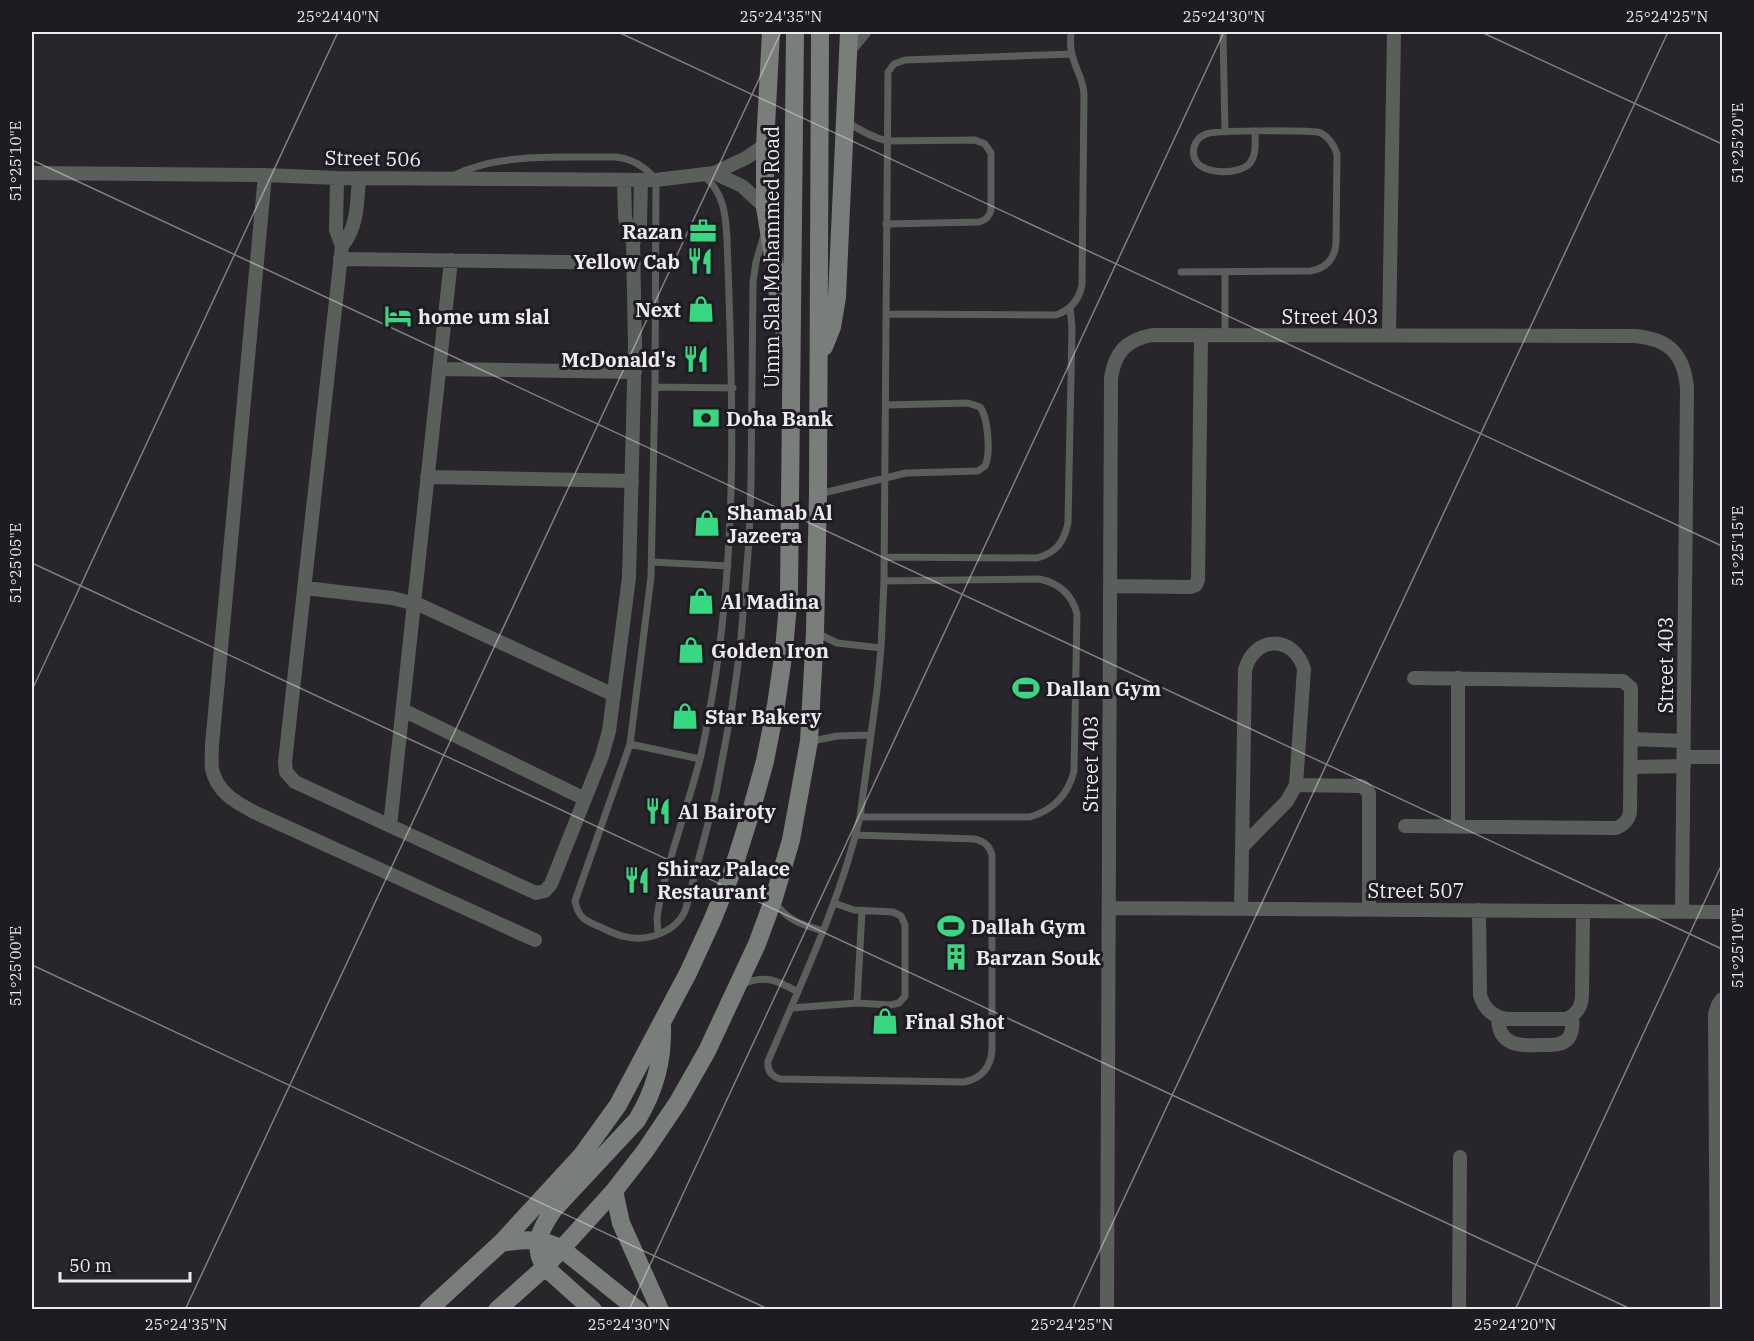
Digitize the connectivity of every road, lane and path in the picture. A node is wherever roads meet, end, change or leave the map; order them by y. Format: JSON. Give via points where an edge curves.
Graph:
{"nodes":[{"id":1,"x":771,"y":32,"type":"edge"},
{"id":2,"x":795,"y":32,"type":"edge"},
{"id":3,"x":820,"y":32,"type":"edge"},
{"id":4,"x":849,"y":32,"type":"edge"},
{"id":5,"x":864,"y":32,"type":"edge"},
{"id":6,"x":1071,"y":32,"type":"edge"},
{"id":7,"x":1223,"y":32,"type":"edge"},
{"id":8,"x":1394,"y":32,"type":"edge"},
{"id":9,"x":849,"y":50,"type":"junction"},
{"id":10,"x":1072,"y":54,"type":"junction"},
{"id":11,"x":845,"y":121,"type":"junction"},
{"id":12,"x":1225,"y":132,"type":"junction"},
{"id":13,"x":1255,"y":132,"type":"junction"},
{"id":14,"x":886,"y":141,"type":"junction"},
{"id":15,"x":765,"y":146,"type":"junction"},
{"id":16,"x":32,"y":173,"type":"edge"},
{"id":17,"x":708,"y":174,"type":"junction"},
{"id":18,"x":265,"y":175,"type":"junction"},
{"id":19,"x":337,"y":178,"type":"junction"},
{"id":20,"x":359,"y":178,"type":"junction"},
{"id":21,"x":448,"y":178,"type":"junction"},
{"id":22,"x":624,"y":180,"type":"junction"},
{"id":23,"x":641,"y":180,"type":"junction"},
{"id":24,"x":656,"y":180,"type":"junction"},
{"id":25,"x":766,"y":216,"type":"junction"},
{"id":26,"x":886,"y":224,"type":"junction"},
{"id":27,"x":633,"y":243,"type":"junction"},
{"id":28,"x":341,"y":252,"type":"junction"},
{"id":29,"x":450,"y":260,"type":"junction"},
{"id":30,"x":634,"y":263,"type":"junction"},
{"id":31,"x":1181,"y":272,"type":"dead end"},
{"id":32,"x":1225,"y":272,"type":"junction"},
{"id":33,"x":1070,"y":308,"type":"junction"},
{"id":34,"x":886,"y":314,"type":"junction"},
{"id":35,"x":1201,"y":335,"type":"junction"},
{"id":36,"x":1389,"y":335,"type":"junction"},
{"id":37,"x":1225,"y":336,"type":"junction"},
{"id":38,"x":793,"y":357,"type":"junction"},
{"id":39,"x":819,"y":357,"type":"junction"},
{"id":40,"x":439,"y":369,"type":"junction"},
{"id":41,"x":635,"y":372,"type":"junction"},
{"id":42,"x":656,"y":387,"type":"junction"},
{"id":43,"x":733,"y":388,"type":"junction"},
{"id":44,"x":886,"y":405,"type":"junction"},
{"id":45,"x":428,"y":477,"type":"junction"},
{"id":46,"x":885,"y":477,"type":"junction"},
{"id":47,"x":632,"y":481,"type":"junction"},
{"id":48,"x":818,"y":494,"type":"junction"},
{"id":49,"x":884,"y":556,"type":"junction"},
{"id":50,"x":652,"y":562,"type":"junction"},
{"id":51,"x":728,"y":566,"type":"junction"},
{"id":52,"x":884,"y":581,"type":"junction"},
{"id":53,"x":1110,"y":586,"type":"junction"},
{"id":54,"x":305,"y":588,"type":"junction"},
{"id":55,"x":413,"y":602,"type":"junction"},
{"id":56,"x":814,"y":632,"type":"junction"},
{"id":57,"x":881,"y":648,"type":"junction"},
{"id":58,"x":1414,"y":678,"type":"dead end"},
{"id":59,"x":1458,"y":678,"type":"junction"},
{"id":60,"x":614,"y":694,"type":"junction"},
{"id":61,"x":403,"y":710,"type":"junction"},
{"id":62,"x":871,"y":735,"type":"junction"},
{"id":63,"x":1631,"y":739,"type":"junction"},
{"id":64,"x":809,"y":741,"type":"junction"},
{"id":65,"x":1684,"y":741,"type":"junction"},
{"id":66,"x":630,"y":744,"type":"junction"},
{"id":67,"x":1722,"y":757,"type":"edge"},
{"id":68,"x":700,"y":759,"type":"junction"},
{"id":69,"x":1684,"y":762,"type":"junction"},
{"id":70,"x":1631,"y":767,"type":"junction"},
{"id":71,"x":1296,"y":785,"type":"junction"},
{"id":72,"x":585,"y":800,"type":"junction"},
{"id":73,"x":860,"y":817,"type":"junction"},
{"id":74,"x":390,"y":826,"type":"junction"},
{"id":75,"x":1405,"y":826,"type":"dead end"},
{"id":76,"x":1458,"y":826,"type":"junction"},
{"id":77,"x":855,"y":835,"type":"junction"},
{"id":78,"x":1242,"y":847,"type":"junction"},
{"id":79,"x":774,"y":898,"type":"junction"},
{"id":80,"x":834,"y":903,"type":"junction"},
{"id":81,"x":1109,"y":908,"type":"junction"},
{"id":82,"x":1241,"y":909,"type":"junction"},
{"id":83,"x":862,"y":910,"type":"junction"},
{"id":84,"x":1369,"y":910,"type":"junction"},
{"id":85,"x":1479,"y":910,"type":"junction"},
{"id":86,"x":1583,"y":911,"type":"junction"},
{"id":87,"x":1682,"y":912,"type":"junction"},
{"id":88,"x":1722,"y":912,"type":"edge"},
{"id":89,"x":824,"y":932,"type":"junction"},
{"id":90,"x":658,"y":934,"type":"junction"},
{"id":91,"x":535,"y":940,"type":"dead end"},
{"id":92,"x":736,"y":989,"type":"junction"},
{"id":93,"x":798,"y":992,"type":"junction"},
{"id":94,"x":1722,"y":999,"type":"edge"},
{"id":95,"x":857,"y":1003,"type":"junction"},
{"id":96,"x":791,"y":1008,"type":"junction"},
{"id":97,"x":1572,"y":1016,"type":"junction"},
{"id":98,"x":1498,"y":1017,"type":"junction"},
{"id":99,"x":662,"y":1024,"type":"junction"},
{"id":100,"x":1460,"y":1157,"type":"dead end"},
{"id":101,"x":614,"y":1191,"type":"junction"},
{"id":102,"x":1719,"y":1235,"type":"edge"},
{"id":103,"x":538,"y":1240,"type":"junction"},
{"id":104,"x":501,"y":1243,"type":"junction"},
{"id":105,"x":562,"y":1249,"type":"junction"},
{"id":106,"x":545,"y":1267,"type":"junction"},
{"id":107,"x":428,"y":1310,"type":"edge"},
{"id":108,"x":497,"y":1310,"type":"edge"},
{"id":109,"x":593,"y":1310,"type":"edge"},
{"id":110,"x":638,"y":1310,"type":"edge"},
{"id":111,"x":660,"y":1310,"type":"edge"},
{"id":112,"x":1107,"y":1310,"type":"edge"},
{"id":113,"x":1460,"y":1310,"type":"edge"},
{"id":114,"x":1716,"y":1310,"type":"edge"}],
"edges":[{"from":1,"to":15,"type":"street"},
{"from":2,"to":38,"type":"street","name":"Umm Slal Mohammed Road"},
{"from":3,"to":39,"type":"street"},
{"from":4,"to":9,"type":"street"},
{"from":5,"to":9,"type":"street"},
{"from":6,"to":10,"type":"lane"},
{"from":7,"to":12,"type":"lane"},
{"from":8,"to":36,"type":"street","name":"Street 403"},
{"from":9,"to":11,"type":"street"},
{"from":10,"to":14,"type":"lane","via":[[899,61],[890,68],[887,78]]},
{"from":10,"to":33,"type":"lane","via":[[1083,84],[1084,118],[1082,285]]},
{"from":11,"to":14,"type":"lane"},
{"from":11,"to":39,"type":"street","via":[[837,297],[832,327]]},
{"from":12,"to":13,"type":"lane"},
{"from":12,"to":13,"type":"lane","via":[[1209,132],[1197,141],[1194,156],[1203,168],[1234,171],[1247,166],[1253,158]]},
{"from":13,"to":32,"type":"lane","via":[[1316,132],[1335,146],[1335,250],[1328,263],[1316,270]]},
{"from":14,"to":26,"type":"lane"},
{"from":14,"to":26,"type":"lane","via":[[981,141],[989,148],[992,159],[991,210],[983,221]]},
{"from":15,"to":17,"type":"street","name":"Street 506"},
{"from":15,"to":25,"type":"street"},
{"from":16,"to":18,"type":"street","name":"Street 506"},
{"from":17,"to":24,"type":"street","name":"Street 506"},
{"from":17,"to":25,"type":"street","via":[[742,186]]},
{"from":17,"to":43,"type":"lane","via":[[721,198],[725,219]]},
{"from":18,"to":19,"type":"street","name":"Street 506"},
{"from":18,"to":91,"type":"street","via":[[212,768],[219,786],[239,804]]},
{"from":19,"to":20,"type":"street","name":"Street 506"},
{"from":19,"to":28,"type":"street","via":[[336,230]]},
{"from":20,"to":21,"type":"street","name":"Street 506"},
{"from":20,"to":28,"type":"street","via":[[352,230]]},
{"from":21,"to":22,"type":"street","name":"Street 506"},
{"from":21,"to":24,"type":"lane","via":[[478,165],[503,160],[616,157],[642,165]]},
{"from":22,"to":23,"type":"street","name":"Street 506"},
{"from":22,"to":27,"type":"street","via":[[625,217]]},
{"from":23,"to":24,"type":"street","name":"Street 506"},
{"from":23,"to":27,"type":"street","via":[[640,226]]},
{"from":24,"to":42,"type":"lane"},
{"from":25,"to":38,"type":"street","via":[[782,325]]},
{"from":25,"to":90,"type":"lane","via":[[753,282],[752,484],[732,707],[716,793],[686,908],[675,926]]},
{"from":26,"to":34,"type":"lane"},
{"from":27,"to":30,"type":"street"},
{"from":28,"to":29,"type":"street"},
{"from":28,"to":54,"type":"street"},
{"from":29,"to":30,"type":"street"},
{"from":29,"to":40,"type":"street"},
{"from":30,"to":41,"type":"street"},
{"from":31,"to":32,"type":"lane"},
{"from":32,"to":37,"type":"lane"},
{"from":33,"to":34,"type":"lane","via":[[1056,315]]},
{"from":33,"to":49,"type":"lane","via":[[1068,523],[1061,545],[1037,558]]},
{"from":34,"to":44,"type":"lane"},
{"from":35,"to":37,"type":"street","name":"Street 403"},
{"from":35,"to":53,"type":"street","name":"Street 403","via":[[1140,338],[1128,344],[1113,365]]},
{"from":35,"to":53,"type":"street","via":[[1196,585]]},
{"from":36,"to":37,"type":"street","name":"Street 403"},
{"from":36,"to":65,"type":"street","name":"Street 403","via":[[1651,337],[1678,356],[1687,388]]},
{"from":38,"to":99,"type":"street","name":"Umm Slal Mohammed Road","via":[[789,593],[776,705],[765,761],[733,869]]},
{"from":39,"to":48,"type":"street"},
{"from":40,"to":41,"type":"street"},
{"from":40,"to":45,"type":"street"},
{"from":41,"to":47,"type":"street"},
{"from":42,"to":43,"type":"lane"},
{"from":42,"to":50,"type":"lane"},
{"from":43,"to":51,"type":"lane"},
{"from":44,"to":46,"type":"lane"},
{"from":44,"to":46,"type":"lane","via":[[975,404],[986,418],[988,457],[978,471]]},
{"from":45,"to":47,"type":"street"},
{"from":45,"to":55,"type":"street"},
{"from":46,"to":48,"type":"lane"},
{"from":46,"to":49,"type":"lane"},
{"from":47,"to":60,"type":"street","via":[[629,578]]},
{"from":48,"to":56,"type":"street"},
{"from":49,"to":52,"type":"lane"},
{"from":50,"to":51,"type":"lane"},
{"from":50,"to":66,"type":"lane"},
{"from":51,"to":68,"type":"lane","via":[[723,622]]},
{"from":52,"to":57,"type":"lane"},
{"from":52,"to":73,"type":"lane","via":[[1039,579],[1054,583],[1067,593],[1077,614],[1074,771],[1068,789],[1056,804],[1030,817]]},
{"from":53,"to":81,"type":"street","name":"Street 403"},
{"from":54,"to":55,"type":"street"},
{"from":54,"to":74,"type":"street","via":[[286,772],[295,782]]},
{"from":55,"to":60,"type":"street"},
{"from":55,"to":61,"type":"street"},
{"from":56,"to":57,"type":"lane","via":[[837,643]]},
{"from":56,"to":64,"type":"street"},
{"from":57,"to":62,"type":"lane"},
{"from":58,"to":59,"type":"street"},
{"from":59,"to":63,"type":"street","via":[[1623,681],[1631,688]]},
{"from":59,"to":76,"type":"street"},
{"from":60,"to":72,"type":"street","via":[[609,731]]},
{"from":61,"to":72,"type":"street"},
{"from":61,"to":74,"type":"street"},
{"from":62,"to":64,"type":"lane"},
{"from":62,"to":73,"type":"lane"},
{"from":63,"to":65,"type":"street"},
{"from":63,"to":70,"type":"street"},
{"from":64,"to":79,"type":"street","via":[[793,830]]},
{"from":65,"to":69,"type":"street","name":"Street 403"},
{"from":66,"to":68,"type":"lane"},
{"from":66,"to":90,"type":"lane","via":[[575,902],[581,917],[613,933],[633,938]]},
{"from":67,"to":69,"type":"street"},
{"from":68,"to":90,"type":"lane","via":[[661,894]]},
{"from":69,"to":70,"type":"street"},
{"from":69,"to":87,"type":"street","name":"Street 403"},
{"from":70,"to":76,"type":"street","via":[[1629,819],[1616,828]]},
{"from":71,"to":78,"type":"street","via":[[1287,801]]},
{"from":71,"to":78,"type":"street","via":[[1304,669],[1294,650],[1281,644],[1268,645],[1255,651],[1245,670]]},
{"from":71,"to":84,"type":"street","via":[[1360,786],[1369,793]]},
{"from":72,"to":74,"type":"street","via":[[551,884],[541,893]]},
{"from":73,"to":77,"type":"lane"},
{"from":75,"to":76,"type":"street"},
{"from":77,"to":80,"type":"lane"},
{"from":77,"to":96,"type":"lane","via":[[974,839],[990,849],[990,1063],[982,1074],[964,1082],[776,1077],[769,1071],[768,1061]]},
{"from":78,"to":82,"type":"street"},
{"from":79,"to":89,"type":"lane","via":[[792,920]]},
{"from":79,"to":92,"type":"street"},
{"from":80,"to":83,"type":"lane"},
{"from":80,"to":89,"type":"lane"},
{"from":81,"to":82,"type":"street","name":"Street 507"},
{"from":81,"to":112,"type":"street","name":"Street 403"},
{"from":82,"to":84,"type":"street","name":"Street 507"},
{"from":83,"to":95,"type":"lane"},
{"from":83,"to":95,"type":"lane","via":[[897,913],[904,920],[906,991],[895,1005]]},
{"from":84,"to":85,"type":"street","name":"Street 507"},
{"from":85,"to":86,"type":"street","name":"Street 507"},
{"from":85,"to":98,"type":"street","via":[[1480,995],[1488,1010]]},
{"from":86,"to":87,"type":"street","name":"Street 507"},
{"from":86,"to":97,"type":"street","via":[[1582,1002]]},
{"from":87,"to":88,"type":"street","name":"Street 507"},
{"from":89,"to":93,"type":"lane"},
{"from":92,"to":93,"type":"lane","via":[[751,981],[767,979]]},
{"from":92,"to":101,"type":"street","via":[[678,1102]]},
{"from":93,"to":96,"type":"lane"},
{"from":94,"to":102,"type":"street","via":[[1715,1014]]},
{"from":95,"to":96,"type":"lane"},
{"from":97,"to":98,"type":"street"},
{"from":97,"to":98,"type":"street","via":[[1572,1032],[1561,1043],[1523,1046],[1504,1038]]},
{"from":99,"to":103,"type":"street","via":[[660,1066],[646,1106],[554,1209]]},
{"from":99,"to":104,"type":"street","name":"Umm Slal Mohammed Road","via":[[618,1105],[582,1155]]},
{"from":100,"to":113,"type":"street"},
{"from":101,"to":105,"type":"street"},
{"from":101,"to":111,"type":"street","via":[[621,1222]]},
{"from":102,"to":114,"type":"street"},
{"from":103,"to":104,"type":"street"},
{"from":103,"to":105,"type":"street"},
{"from":103,"to":106,"type":"street","via":[[537,1250]]},
{"from":104,"to":107,"type":"street","name":"Umm Slal Mohammed Road"},
{"from":105,"to":106,"type":"street"},
{"from":105,"to":110,"type":"street"},
{"from":106,"to":108,"type":"street"},
{"from":106,"to":109,"type":"street"}]}
